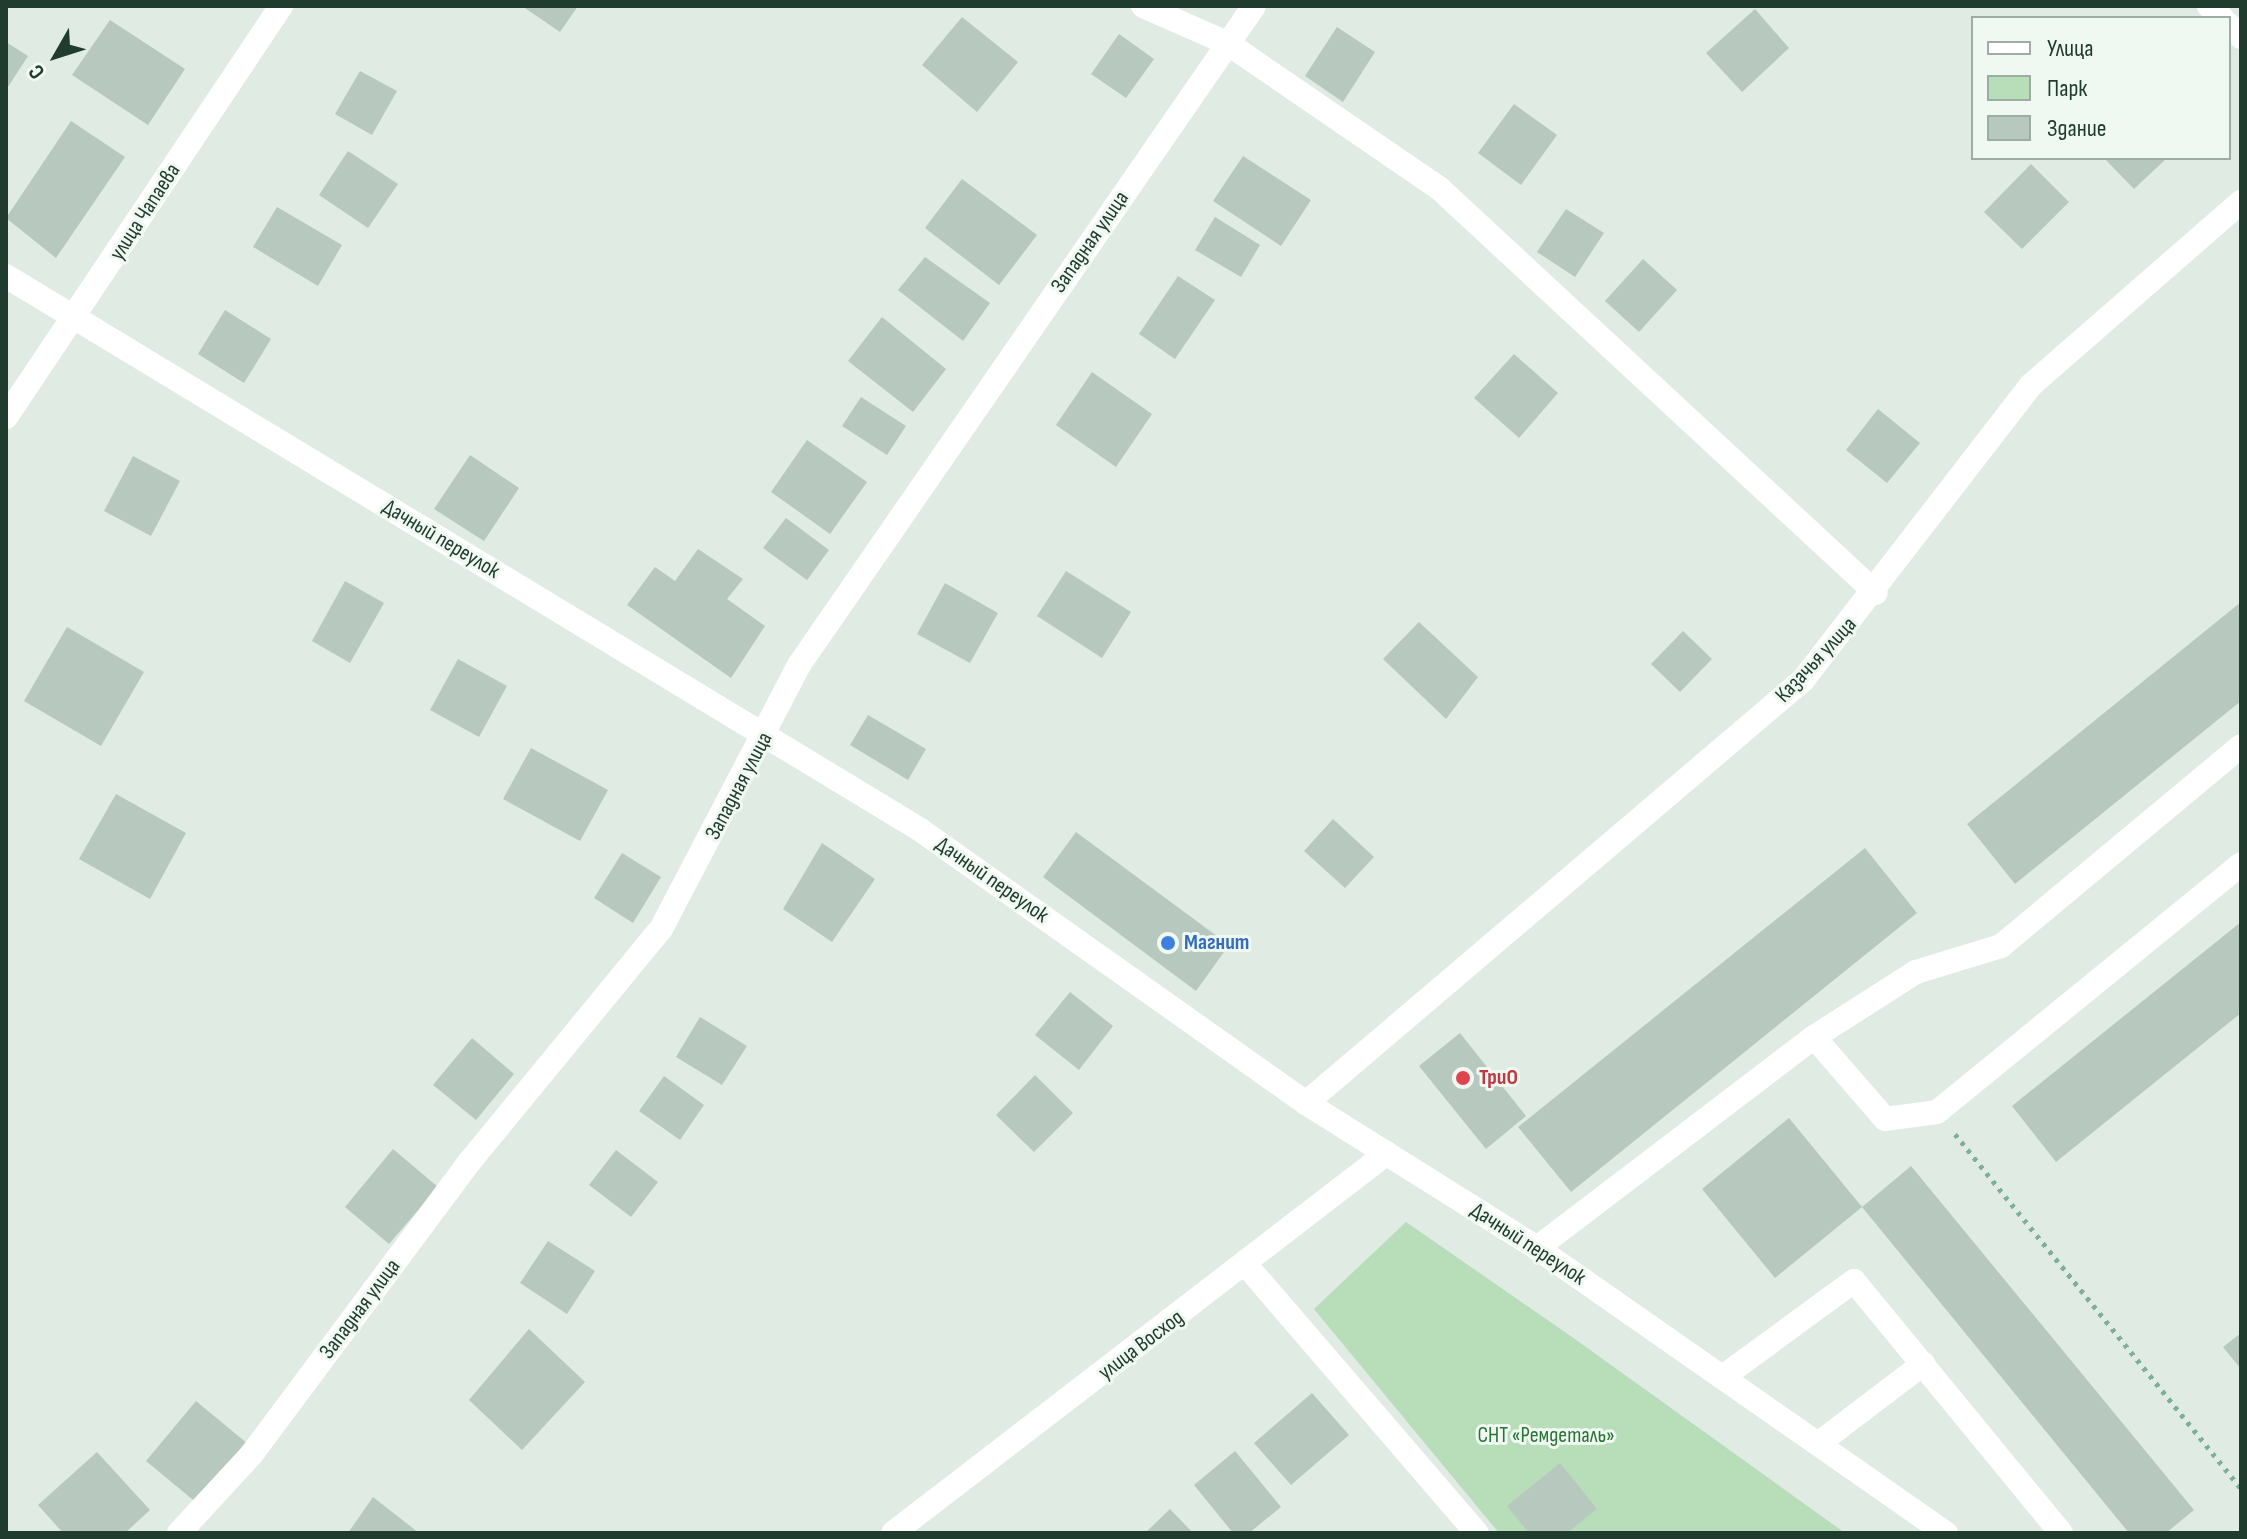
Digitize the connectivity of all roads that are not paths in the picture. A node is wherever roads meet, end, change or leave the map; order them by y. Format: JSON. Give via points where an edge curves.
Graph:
{"nodes":[{"id":1,"x":281,"y":6,"type":"edge"},
{"id":2,"x":1143,"y":6,"type":"edge"},
{"id":3,"x":1254,"y":6,"type":"edge"},
{"id":4,"x":1227,"y":43,"type":"junction"},
{"id":5,"x":2241,"y":202,"type":"edge"},
{"id":6,"x":6,"y":276,"type":"edge"},
{"id":7,"x":74,"y":320,"type":"junction"},
{"id":8,"x":6,"y":417,"type":"edge"},
{"id":9,"x":1876,"y":593,"type":"junction"},
{"id":10,"x":768,"y":734,"type":"junction"},
{"id":11,"x":2241,"y":746,"type":"edge"},
{"id":12,"x":2241,"y":864,"type":"edge"},
{"id":13,"x":1814,"y":1037,"type":"junction"},
{"id":14,"x":1306,"y":1103,"type":"junction"},
{"id":15,"x":1387,"y":1153,"type":"junction"},
{"id":16,"x":1537,"y":1248,"type":"junction"},
{"id":17,"x":1247,"y":1266,"type":"junction"},
{"id":18,"x":1923,"y":1364,"type":"junction"},
{"id":19,"x":1724,"y":1376,"type":"junction"},
{"id":20,"x":1819,"y":1443,"type":"junction"},
{"id":21,"x":179,"y":1533,"type":"edge"},
{"id":22,"x":893,"y":1533,"type":"edge"},
{"id":23,"x":1477,"y":1533,"type":"edge"},
{"id":24,"x":1946,"y":1533,"type":"edge"},
{"id":25,"x":2061,"y":1533,"type":"edge"}],
"edges":[{"from":1,"to":7,"type":"street","name":"улица Чапаева"},
{"from":2,"to":4,"type":"street"},
{"from":3,"to":4,"type":"street","name":"Западная улица"},
{"from":4,"to":9,"type":"street","via":[[1440,189]]},
{"from":4,"to":10,"type":"street","name":"Западная улица","via":[[799,665]]},
{"from":5,"to":9,"type":"street","name":"Казачья улица","via":[[2031,385]]},
{"from":6,"to":7,"type":"street","name":"Дачный переулок"},
{"from":7,"to":8,"type":"street","name":"улица Чапаева"},
{"from":7,"to":10,"type":"street","name":"Дачный переулок"},
{"from":9,"to":14,"type":"street","name":"Казачья улица","via":[[1803,680]]},
{"from":10,"to":14,"type":"street","name":"Дачный переулок","via":[[919,829]]},
{"from":10,"to":21,"type":"street","name":"Западная улица","via":[[661,929],[471,1160],[251,1455]]},
{"from":11,"to":13,"type":"street","via":[[2001,946],[1916,972]]},
{"from":12,"to":13,"type":"street","via":[[1937,1112],[1885,1119]]},
{"from":13,"to":16,"type":"street"},
{"from":14,"to":15,"type":"street","name":"Дачный переулок"},
{"from":15,"to":16,"type":"street","name":"Дачный переулок"},
{"from":15,"to":17,"type":"street","name":"улица Восход"},
{"from":16,"to":19,"type":"street","name":"Дачный переулок"},
{"from":17,"to":22,"type":"street","name":"улица Восход"},
{"from":17,"to":23,"type":"street"},
{"from":18,"to":19,"type":"street","via":[[1854,1281]]},
{"from":18,"to":20,"type":"street"},
{"from":18,"to":25,"type":"street"},
{"from":19,"to":20,"type":"street","name":"Дачный переулок"},
{"from":20,"to":24,"type":"street","name":"Дачный переулок"}]}
